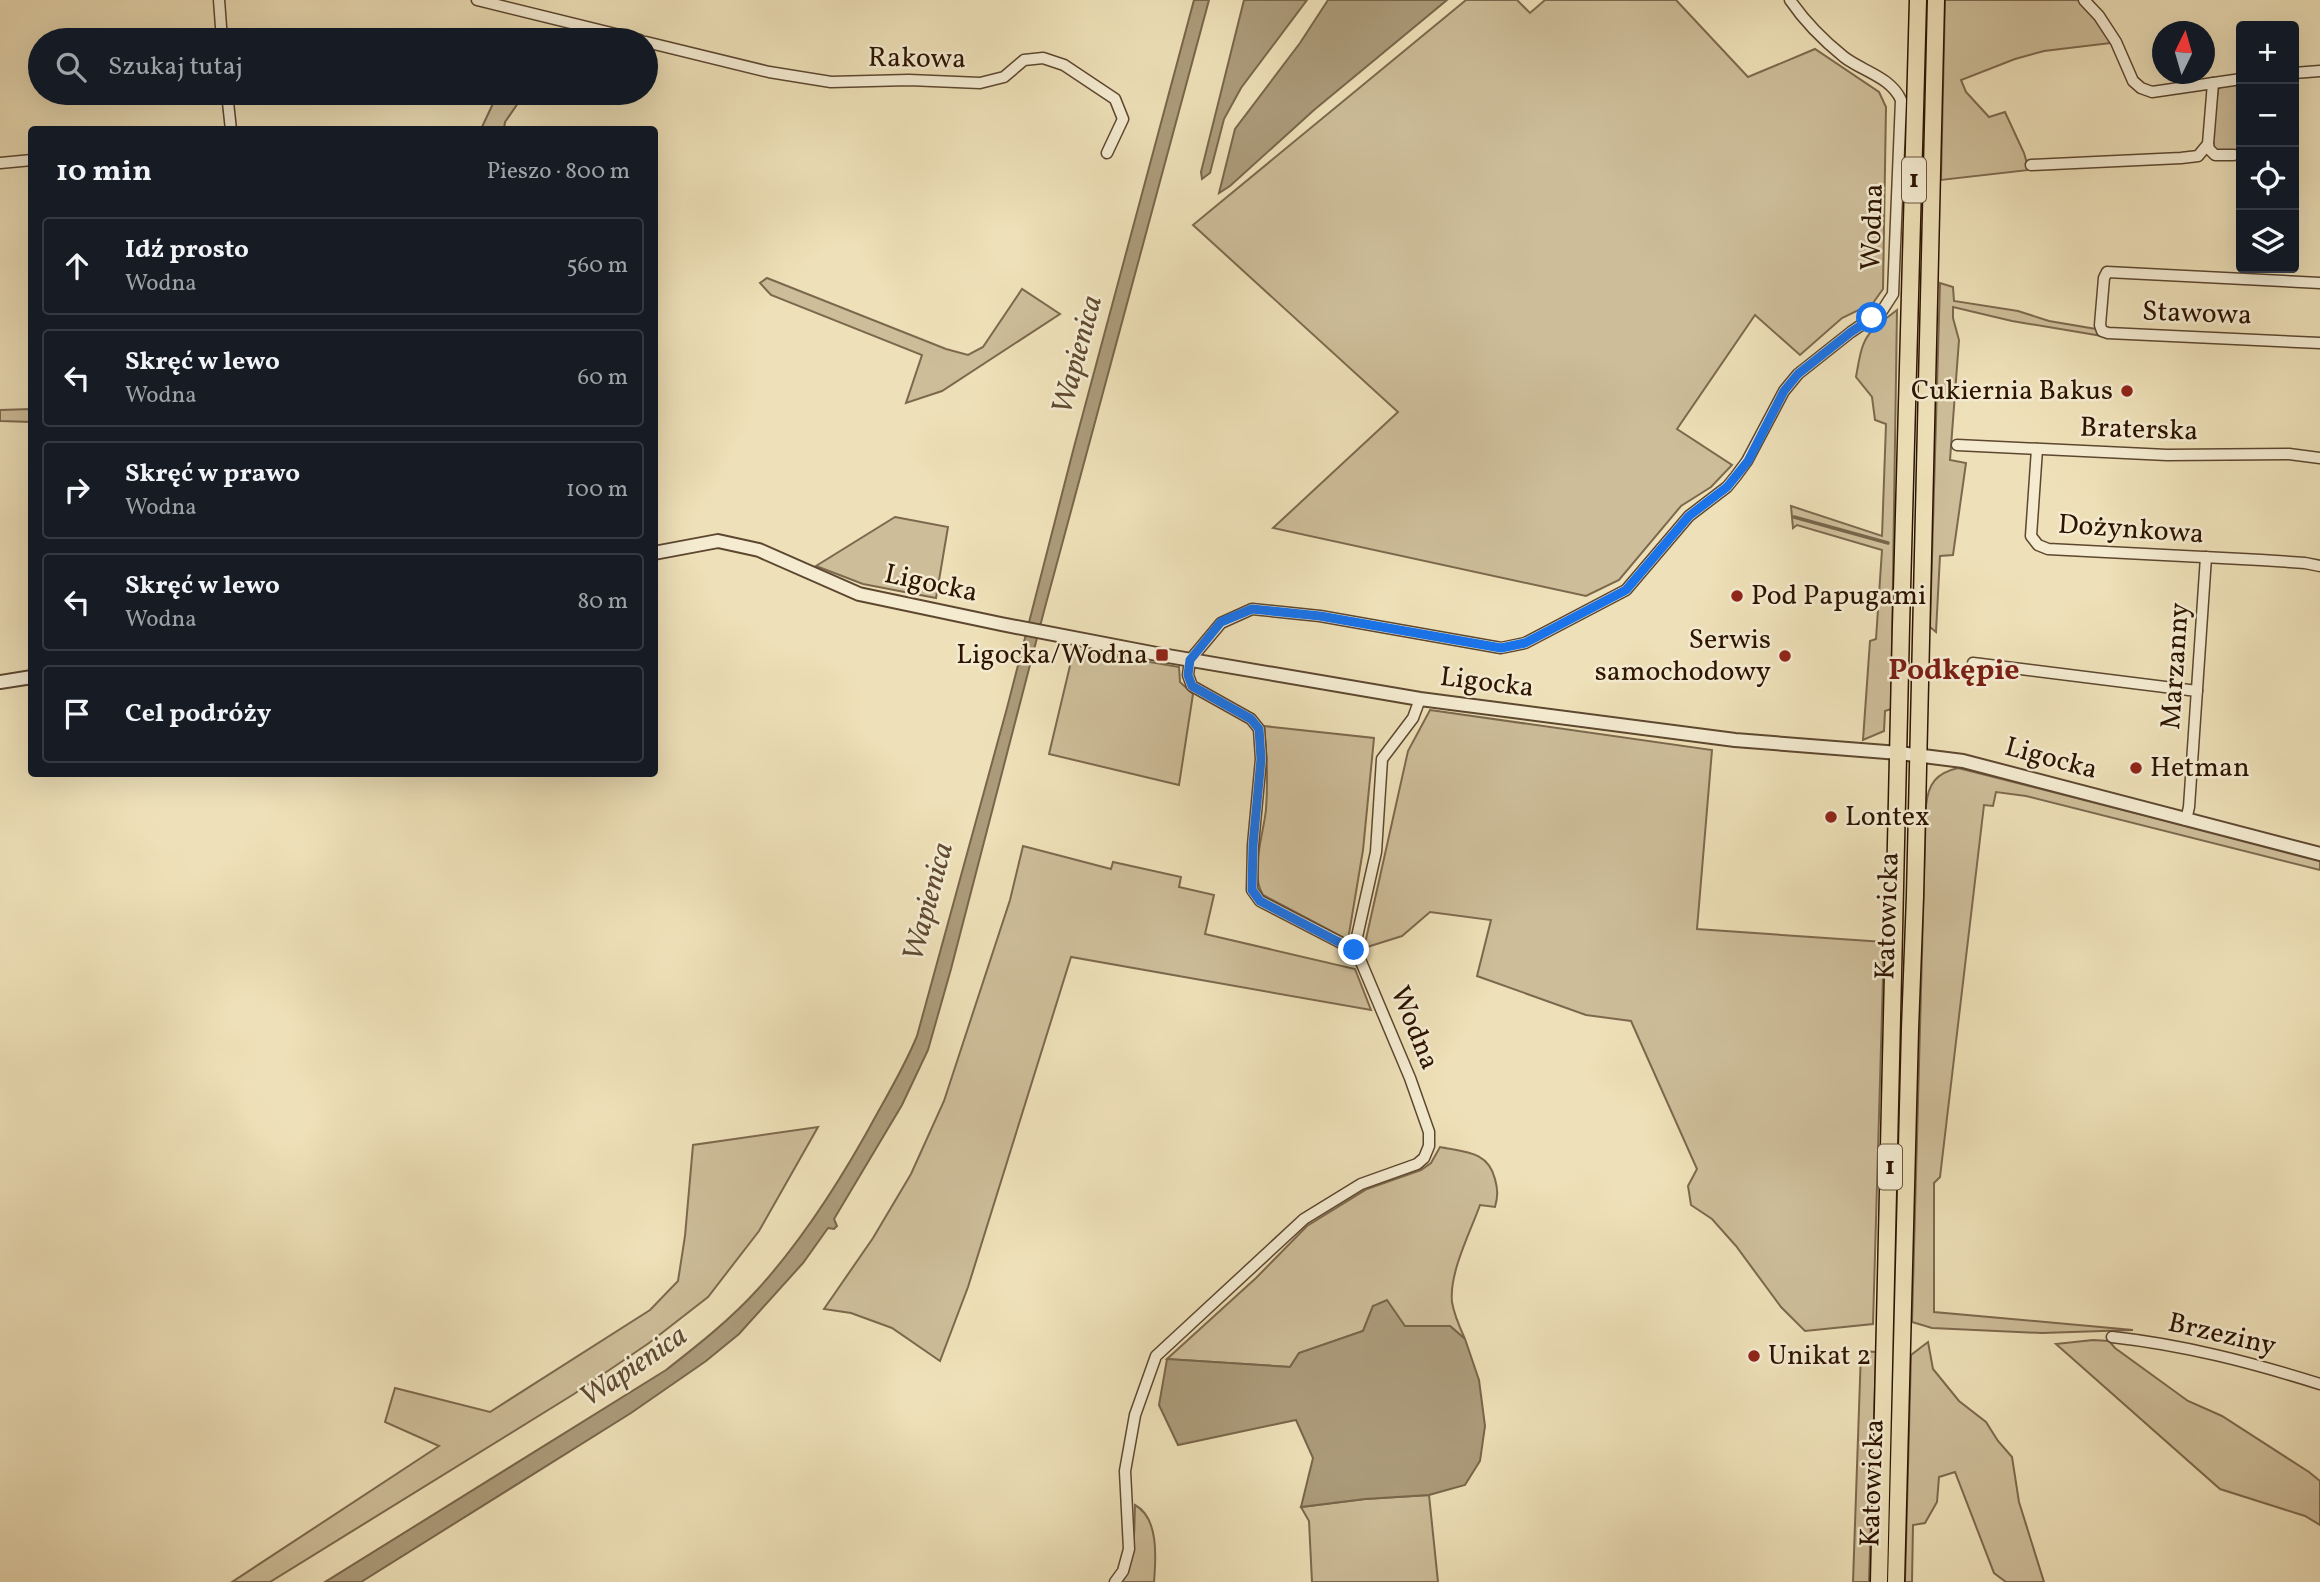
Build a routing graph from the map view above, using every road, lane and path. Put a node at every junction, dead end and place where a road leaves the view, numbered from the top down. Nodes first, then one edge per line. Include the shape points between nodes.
1 (219, 0) edge
2 (477, 0) edge
3 (1790, 0) edge
4 (1918, 0) edge
5 (1936, 0) edge
6 (2084, 0) edge
7 (221, 28) edge
8 (591, 28) edge
9 (658, 45) edge
10 (2320, 71) edge
11 (2299, 73) edge
12 (2236, 80) edge
13 (2215, 83) edge
14 (2206, 84) edge
15 (2213, 84) edge
16 (228, 105) edge
17 (231, 126) edge
18 (2207, 144) junction
19 (1107, 153) dead end
20 (2215, 155) junction
21 (2234, 155) dead end
22 (2198, 156) junction
23 (28, 160) edge
24 (0, 163) edge
25 (2031, 165) dead end
26 (2320, 284) edge
27 (2320, 343) edge
28 (1957, 445) dead end
29 (2037, 449) junction
30 (2320, 458) edge
31 (658, 552) edge
32 (2206, 557) junction
33 (2320, 566) edge
34 (1190, 660) junction
35 (1973, 663) dead end
36 (28, 678) edge
37 (0, 682) edge
38 (2197, 691) junction
39 (1420, 699) junction
40 (1899, 753) junction
41 (1917, 755) junction
42 (2186, 820) junction
43 (2320, 854) edge
44 (1354, 950) junction
45 (2112, 1337) dead end
46 (2320, 1384) edge
47 (1115, 1582) edge
48 (1879, 1582) edge
49 (1896, 1582) edge

1 - 7 street
2 - 8 street
3 - 34 street, Wodna via 1811,29 1847,59 1889,83 1901,100 1893,294 1882,311 1798,374 1784,391 1748,461 1727,487 1689,516 1626,590 1525,643 1501,648 1320,616 1252,609 1221,622
4 - 40 main road, Katowicka / 1
5 - 41 main road, Katowicka / 1
6 - 14 street via 2116,42 2141,88 2152,92
9 - 19 street, Rakowa via 831,82 980,83 1004,77 1024,60 1043,58 1064,65 1115,99 1123,119
10 - 11 street
12 - 13 street
15 - 18 street
16 - 17 street
18 - 20 street
18 - 22 street
20 - 21 street
20 - 22 street
22 - 25 street
23 - 24 street
26 - 27 street, Stawowa via 2107,272 2100,325 2108,333
28 - 29 street, Braterska
29 - 30 street, Braterska
29 - 32 street, Dożynkowa via 2030,529 2038,545
31 - 34 street, Ligocka via 718,541 759,550 859,594
32 - 33 street, Dożynkowa
32 - 38 street, Marzanny
34 - 39 street, Ligocka
34 - 44 street via 1192,686 1251,719 1259,729 1252,890 1260,901
35 - 38 street
36 - 37 street
38 - 42 street, Marzanny
39 - 40 street, Ligocka via 1735,740
39 - 44 street via 1413,718 1382,759 1376,852
40 - 41 street, Ligocka
40 - 48 main road, Katowicka / 1
41 - 42 street, Ligocka via 1978,764
41 - 49 main road, Katowicka / 1
42 - 43 street, Ligocka
44 - 47 street, Wodna via 1429,1132 1426,1153 1417,1164 1361,1184 1304,1219 1156,1356 1135,1415 1125,1471 1129,1549
45 - 46 street, Brzeziny via 2207,1352

